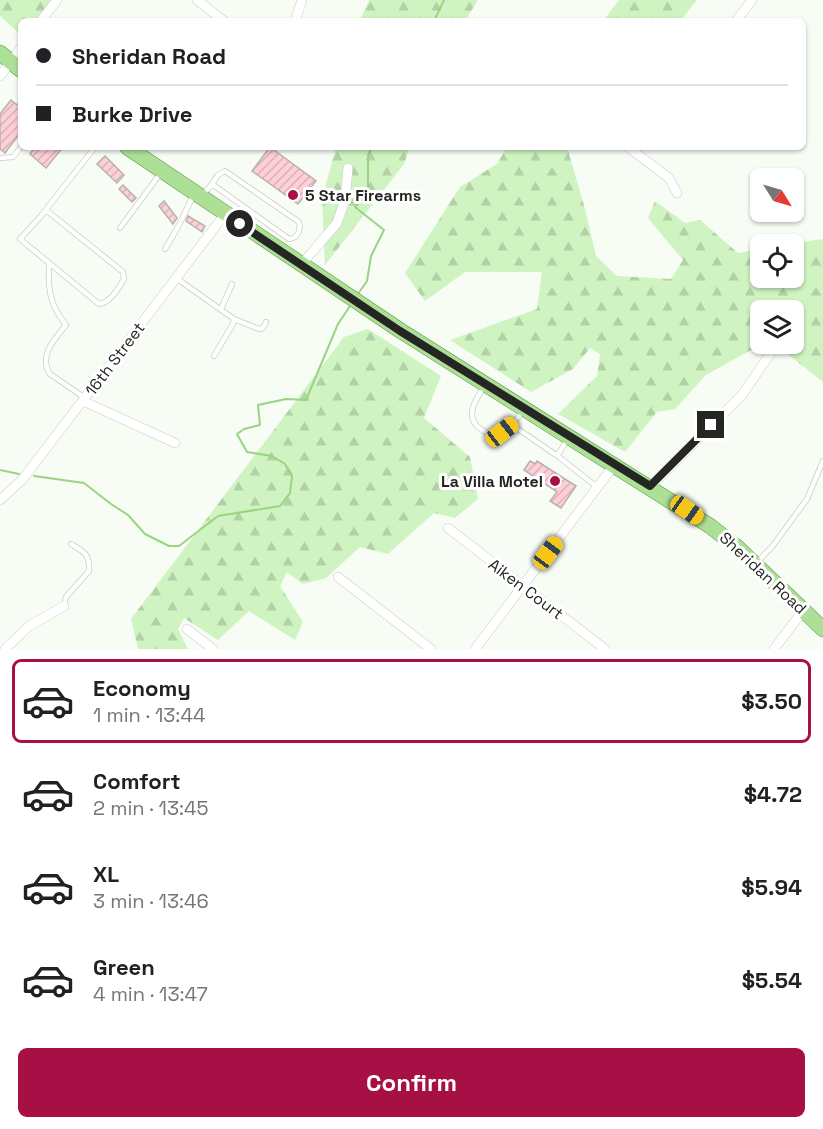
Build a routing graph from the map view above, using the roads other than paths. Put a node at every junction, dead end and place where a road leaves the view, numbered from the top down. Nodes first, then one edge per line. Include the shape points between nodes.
1 (57, 0) edge
2 (197, 0) edge
3 (302, 0) edge
4 (752, 0) edge
5 (44, 18) edge
6 (220, 18) edge
7 (296, 18) edge
8 (738, 18) edge
9 (10, 61) edge
10 (0, 75) edge
11 (19, 150) edge
12 (94, 150) edge
13 (131, 150) edge
14 (635, 150) edge
15 (0, 158) edge
16 (348, 168) dead end
17 (162, 172) junction
18 (212, 184) junction
19 (677, 194) dead end
20 (198, 196) junction
21 (46, 210) junction
22 (225, 214) junction
23 (120, 228) dead end
24 (165, 249) dead end
25 (49, 264) junction
26 (301, 265) junction
27 (176, 278) junction
28 (232, 284) dead end
29 (221, 309) junction
30 (234, 319) junction
31 (266, 322) dead end
32 (770, 354) dead end
33 (214, 357) dead end
34 (485, 384) junction
35 (84, 400) junction
36 (525, 408) junction
37 (512, 425) junction
38 (569, 435) junction
39 (175, 443) dead end
40 (557, 456) junction
41 (823, 461) edge
42 (615, 464) junction
43 (650, 486) junction
44 (597, 487) junction
45 (0, 500) edge
46 (448, 528) dead end
47 (71, 544) dead end
48 (756, 564) junction
49 (338, 577) dead end
50 (523, 586) junction
51 (64, 606) joint
52 (803, 611) junction
53 (187, 629) dead end
54 (823, 629) edge
55 (5, 649) edge
56 (213, 649) edge
57 (431, 649) edge
58 (475, 649) edge
59 (605, 649) edge
60 (774, 649) edge

1 - 5 street
2 - 6 street
3 - 7 street
4 - 8 street
9 - 10 street
11 - 15 lane via 13,157
12 - 21 lane
13 - 17 main road, Sheridan Road
14 - 19 street via 669,178
16 - 26 street via 345,200 337,223
17 - 20 main road, Sheridan Road
17 - 23 lane
18 - 18 lane via 225,171 298,222 298,234 289,239
18 - 20 lane
20 - 22 main road, Sheridan Road
20 - 24 lane
21 - 25 lane via 20,239
21 - 25 lane via 123,272 124,279 105,303 99,304
22 - 26 main road, Sheridan Road
22 - 27 street, 16th Street
25 - 35 lane via 49,293 66,325 48,350 46,368
26 - 34 main road, Sheridan Road
27 - 29 lane
27 - 35 street, 16th Street
28 - 29 lane
29 - 30 lane
30 - 31 lane via 259,329
30 - 33 lane
32 - 43 street via 742,395
34 - 36 main road, Sheridan Road
34 - 37 lane via 472,410 476,424 496,435
35 - 39 street
35 - 45 street, 16th Street via 22,480
36 - 37 lane
36 - 38 main road, Sheridan Road
37 - 40 lane
38 - 40 lane
38 - 42 main road, Sheridan Road
40 - 44 lane
41 - 48 lane via 807,499
42 - 43 main road, Sheridan Road
42 - 44 street
43 - 48 main road, Sheridan Road via 710,526
44 - 50 street
46 - 50 street, Aiken Court
47 - 51 lane via 84,551 90,571 66,597
48 - 52 main road, Sheridan Road
49 - 57 street
50 - 58 street
50 - 59 street, Aiken Court
51 - 55 street via 29,626
52 - 54 main road, Sheridan Road
52 - 60 street
53 - 56 street

